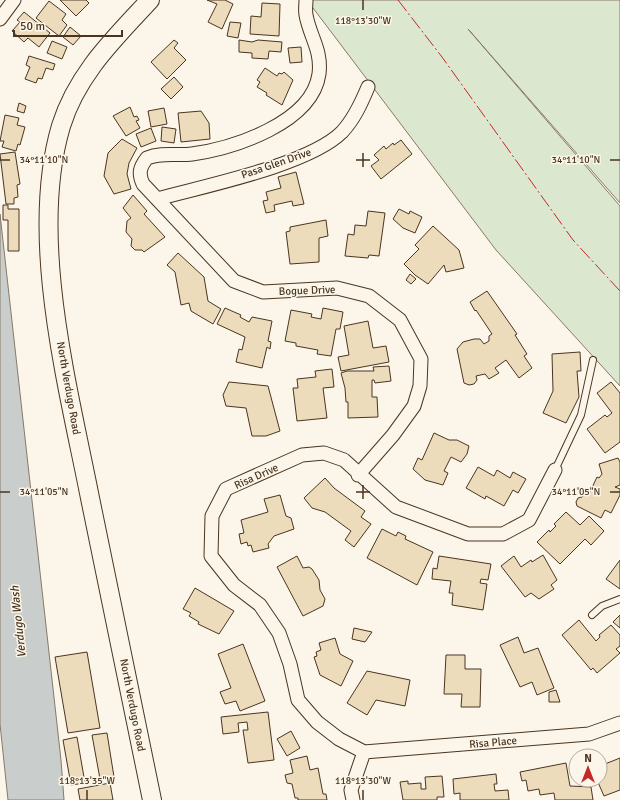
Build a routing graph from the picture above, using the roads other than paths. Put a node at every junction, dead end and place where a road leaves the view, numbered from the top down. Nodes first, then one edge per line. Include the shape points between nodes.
1 (14, 0) edge
2 (150, 0) edge
3 (306, 0) edge
4 (0, 18) edge
5 (368, 87) dead end
6 (157, 199) junction
7 (593, 360) dead end
8 (555, 470) joint
9 (358, 475) junction
10 (620, 598) edge
11 (592, 615) dead end
12 (620, 723) edge
13 (364, 752) junction
14 (152, 800) edge
15 (353, 800) edge

1 - 4 street
2 - 14 main road, North Verdugo Road via 100,53 76,89 62,125 53,163 49,235 51,274 69,392
3 - 6 street, Bogue Drive via 306,15 320,54 319,75 311,95 299,110 273,128 245,142 192,154 167,154 147,158 139,176 142,184
5 - 6 street, Pasa Glen Drive via 353,118 331,141 298,157 266,168
6 - 9 street, Bogue Drive via 234,281 263,292 337,288 369,296 400,320 421,359 420,386 414,406
7 - 8 lane via 581,416
8 - 9 street, Risa Drive via 529,520 503,534 468,534 396,508
9 - 13 street, Risa Drive via 344,460 324,453 302,455 226,489 212,516 211,556 234,585 260,604 279,633 290,664 298,700 317,722 339,739
10 - 11 lane via 602,606
12 - 13 street, Risa Place via 589,734
13 - 15 street via 351,790

